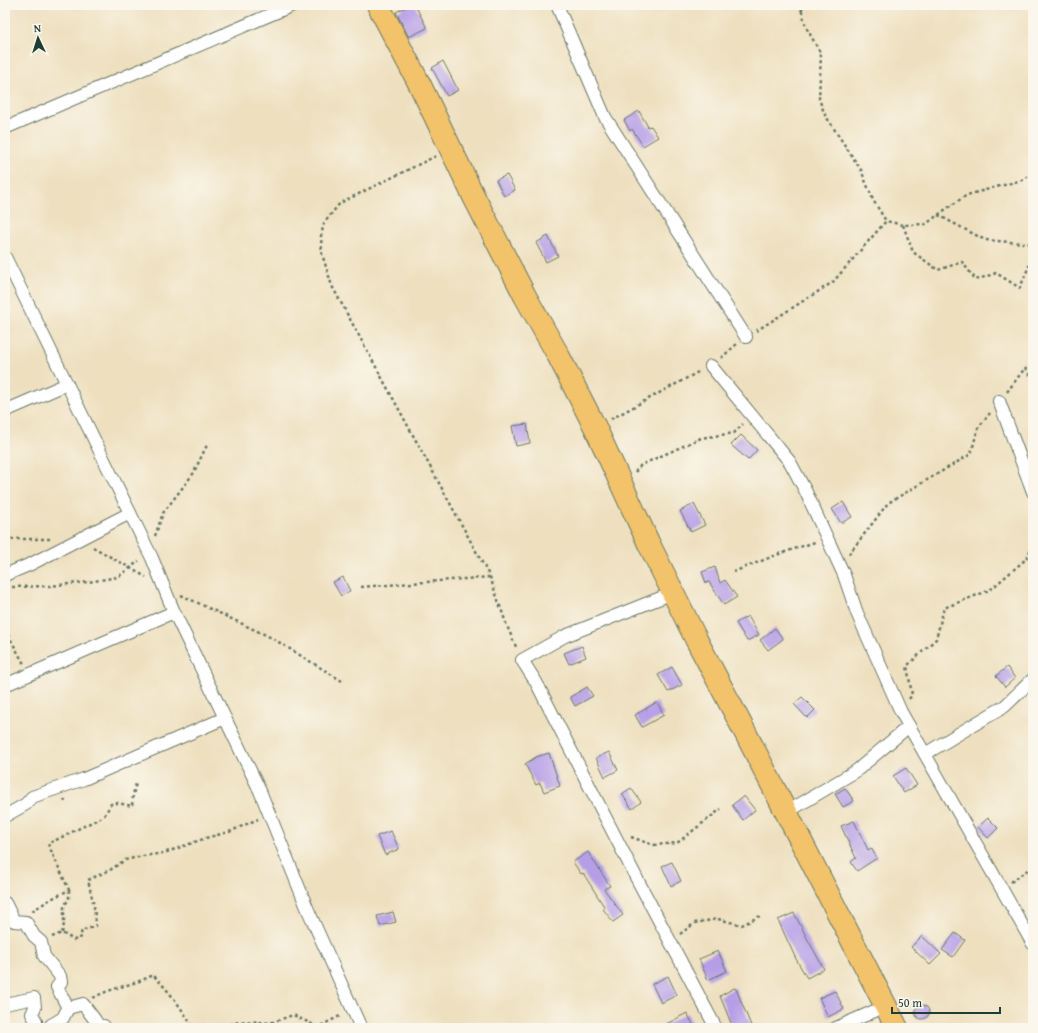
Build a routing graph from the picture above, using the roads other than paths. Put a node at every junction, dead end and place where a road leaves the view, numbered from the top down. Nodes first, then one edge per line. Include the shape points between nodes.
1 (293, 5) edge
2 (378, 5) edge
3 (556, 5) edge
4 (5, 128) edge
5 (7, 265) edge
6 (746, 337) road end
7 (711, 366) road end
8 (68, 384) junction
9 (999, 401) road end
10 (5, 411) edge
11 (1033, 492) edge
12 (130, 513) junction
13 (5, 576) edge
14 (673, 593) junction
15 (174, 612) junction
16 (1033, 679) edge
17 (5, 685) edge
18 (225, 718) junction
19 (909, 726) junction
20 (925, 754) junction
21 (787, 812) junction
22 (5, 816) edge
23 (5, 903) edge
24 (1033, 944) edge
25 (5, 1004) edge
26 (886, 1006) junction
27 (68, 1008) junction
28 (35, 1028) edge
29 (50, 1028) edge
30 (104, 1028) edge
31 (361, 1028) edge
32 (716, 1028) edge
33 (836, 1028) edge
34 (898, 1028) edge

1 - 4 street
2 - 14 highway via 524,296 557,353 595,428
3 - 6 street via 605,118
5 - 8 street
7 - 19 street via 790,462 840,566 857,613
8 - 10 street
8 - 12 street
9 - 11 street
12 - 13 street
12 - 15 street
14 - 21 highway
14 - 32 street via 565,636 522,660 536,682
15 - 17 street
15 - 18 street
16 - 20 street via 1005,706
18 - 22 street via 84,779 32,797 26,804
18 - 31 street via 260,791 308,910
19 - 20 street
19 - 21 street via 856,771
20 - 24 street
21 - 26 highway
23 - 27 street via 14,921 26,922 41,942 44,956 60,976 61,982 57,987
25 - 28 street via 34,998 35,1007 32,1014 36,1021
26 - 33 street
26 - 34 highway
27 - 29 street via 63,1018
27 - 30 street via 83,1004 99,1027

